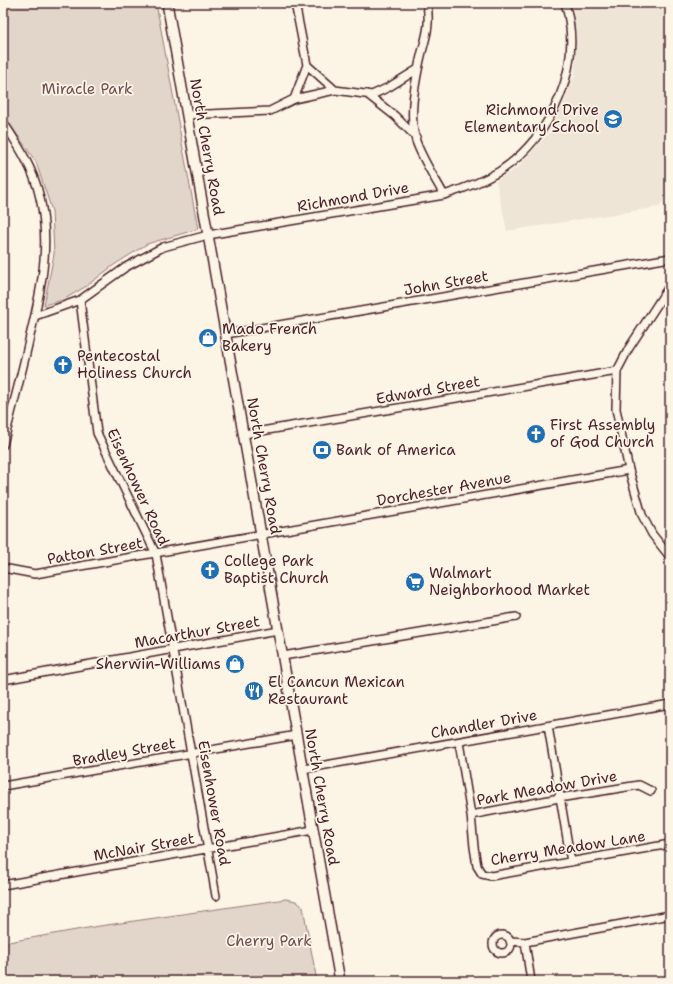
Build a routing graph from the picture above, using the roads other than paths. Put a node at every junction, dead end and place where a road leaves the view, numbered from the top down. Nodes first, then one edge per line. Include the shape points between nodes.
1 (167, 3) edge
2 (295, 3) edge
3 (427, 3) edge
4 (565, 3) edge
5 (307, 65) junction
6 (418, 69) junction
7 (335, 90) junction
8 (367, 94) junction
9 (294, 99) junction
10 (187, 115) junction
11 (3, 122) edge
12 (416, 137) junction
13 (444, 195) junction
14 (208, 235) junction
15 (670, 258) edge
16 (670, 285) edge
17 (80, 300) junction
18 (35, 316) junction
19 (226, 334) junction
20 (617, 371) junction
21 (244, 434) junction
22 (3, 445) edge
23 (629, 470) junction
24 (262, 535) junction
25 (156, 554) junction
26 (670, 557) edge
27 (3, 568) edge
28 (516, 617) dead end
29 (278, 630) junction
30 (173, 650) junction
31 (283, 656) junction
32 (3, 680) edge
33 (670, 704) edge
34 (548, 726) junction
35 (296, 735) junction
36 (459, 742) junction
37 (192, 753) junction
38 (303, 768) junction
39 (3, 786) edge
40 (651, 791) dead end
41 (559, 798) junction
42 (471, 815) junction
43 (313, 830) junction
44 (670, 844) edge
45 (208, 849) junction
46 (570, 862) junction
47 (3, 885) edge
48 (216, 896) dead end
49 (670, 915) edge
50 (510, 941) dead end
51 (524, 942) junction
52 (340, 981) edge
53 (531, 981) edge

1 - 10 main road, North Cherry Road
2 - 5 street
3 - 6 street via 430,20
4 - 13 street, Richmond Drive via 572,35 568,73 553,111 543,128 530,144 499,171 469,187
5 - 7 street
5 - 9 street
6 - 8 street via 389,87 372,95
6 - 12 street via 412,119
7 - 8 street
7 - 9 street
8 - 12 street
9 - 10 street via 270,111
10 - 14 main road, North Cherry Road
11 - 18 street via 34,176 44,220 44,265
12 - 13 street
13 - 14 street, Richmond Drive
14 - 17 street, Richmond Drive via 163,247 126,267
14 - 19 main road, North Cherry Road
15 - 19 street, John Street
16 - 20 street
17 - 18 street, Richmond Drive
17 - 25 street, Eisenhower Road via 98,433
18 - 22 street
19 - 21 main road, North Cherry Road
20 - 21 street, Edward Street
20 - 23 street via 616,409
21 - 24 main road, North Cherry Road
23 - 24 street, Dorchester Avenue
23 - 26 street via 642,515 652,534
24 - 25 street, Patton Street
24 - 29 main road, North Cherry Road
25 - 27 street, Patton Street via 35,574
25 - 30 street, Eisenhower Road
28 - 31 street
29 - 30 street, Macarthur Street
29 - 31 main road, North Cherry Road
30 - 32 street, Macarthur Street
30 - 37 street, Eisenhower Road
31 - 35 main road, North Cherry Road
33 - 34 street, Chandler Drive
34 - 36 street, Chandler Drive
34 - 41 street
35 - 37 street, Bradley Street
35 - 38 main road, North Cherry Road
36 - 38 street, Chandler Drive
36 - 42 street, Park Meadow Drive
37 - 39 street, Bradley Street
37 - 45 street, Eisenhower Road
38 - 43 main road, North Cherry Road
40 - 41 street, Park Meadow Drive via 639,785
41 - 42 street, Park Meadow Drive
41 - 46 street
42 - 46 street, Cherry Meadow Lane via 477,866 482,874 491,876
43 - 45 street, McNair Street
43 - 52 main road, North Cherry Road
44 - 46 street, Cherry Meadow Lane
45 - 47 street, McNair Street
45 - 48 street, Eisenhower Road
49 - 51 street
50 - 51 street
51 - 53 street

